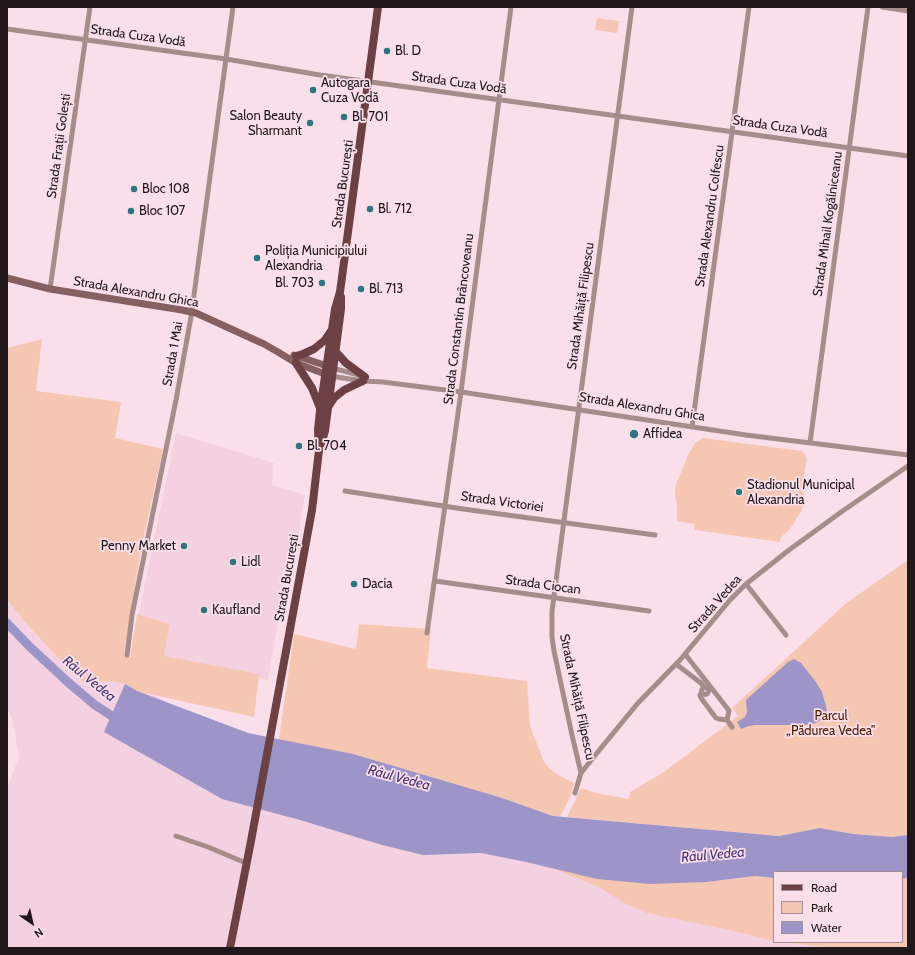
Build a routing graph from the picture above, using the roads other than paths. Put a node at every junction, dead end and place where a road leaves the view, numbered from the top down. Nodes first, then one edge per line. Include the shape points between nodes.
1 (90, 7) edge
2 (233, 7) edge
3 (378, 7) edge
4 (511, 7) edge
5 (632, 7) edge
6 (749, 7) edge
7 (868, 7) edge
8 (882, 7) edge
9 (908, 11) edge
10 (7, 28) edge
11 (86, 39) junction
12 (226, 59) junction
13 (369, 81) junction
14 (499, 99) junction
15 (617, 116) junction
16 (732, 132) junction
17 (849, 148) junction
18 (908, 156) edge
19 (7, 278) edge
20 (50, 289) junction
21 (340, 292) junction
22 (192, 312) junction
23 (332, 328) junction
24 (335, 351) junction
25 (296, 360) junction
26 (329, 371) junction
27 (364, 379) junction
28 (461, 392) junction
29 (324, 408) junction
30 (578, 409) junction
31 (692, 427) junction
32 (810, 443) junction
33 (906, 455) edge
34 (907, 467) edge
35 (345, 491) dead end
36 (446, 506) junction
37 (564, 522) junction
38 (655, 535) dead end
39 (435, 581) junction
40 (746, 584) junction
41 (553, 598) junction
42 (649, 611) dead end
43 (428, 634) dead end
44 (786, 635) dead end
45 (685, 654) junction
46 (127, 655) dead end
47 (676, 664) junction
48 (706, 688) junction
49 (727, 720) junction
50 (732, 727) dead end
51 (581, 773) junction
52 (575, 793) dead end
53 (176, 836) dead end
54 (246, 863) junction
55 (230, 948) edge

1 - 11 street, Strada Frații Golești
2 - 12 street, Strada 1 Mai
3 - 13 main road, Strada București
4 - 14 street, Strada Constantin Brâncoveanu
5 - 15 street, Strada Mihăiță Filipescu
6 - 16 street, Strada Alexandru Colfescu
7 - 17 street, Strada Mihail Kogălniceanu
8 - 9 street
10 - 11 street, Strada Cuza Vodă
11 - 12 street, Strada Cuza Vodă
11 - 20 street, Strada Frații Golești
12 - 13 street, Strada Cuza Vodă via 310,74
12 - 22 street, Strada 1 Mai
13 - 14 street, Strada Cuza Vodă
13 - 21 main road, Strada București
14 - 15 street, Strada Cuza Vodă
14 - 28 street, Strada Constantin Brâncoveanu
15 - 16 street, Strada Cuza Vodă
15 - 30 street, Strada Mihăiță Filipescu
16 - 17 street, Strada Cuza Vodă
16 - 31 street, Strada Alexandru Colfescu
17 - 18 street, Strada Cuza Vodă
17 - 32 street, Strada Mihail Kogălniceanu
19 - 20 street, Strada Alexandru Ghica
20 - 22 street, Strada Alexandru Ghica
21 - 23 main road, Strada București
21 - 24 main road, Strada București via 341,309
22 - 25 street, Strada Alexandru Ghica
22 - 46 street, Strada 1 Mai via 132,615
23 - 25 main road via 325,340
23 - 26 main road, Strada București
24 - 26 main road, Strada București
24 - 27 main road
25 - 26 street, Strada Alexandru Ghica
25 - 29 main road via 318,403
26 - 27 street, Strada Alexandru Ghica
26 - 27 street, Strada Alexandru Ghica
26 - 29 main road, Strada București
27 - 28 street, Strada Alexandru Ghica
27 - 29 main road via 344,390
28 - 30 street, Strada Alexandru Ghica
28 - 36 street, Strada Constantin Brâncoveanu
29 - 54 main road, Strada București via 325,431 319,450 312,510
30 - 31 street, Strada Alexandru Ghica
30 - 37 street, Strada Mihăiță Filipescu
31 - 32 street, Strada Alexandru Ghica
32 - 33 street, Strada Alexandru Ghica
33 - 34 street
34 - 40 street, Strada Vedea via 799,542
35 - 36 street, Strada Victoriei
36 - 37 street, Strada Victoriei
36 - 39 street, Strada Constantin Brâncoveanu
37 - 38 street, Strada Victoriei
37 - 41 street, Strada Mihăiță Filipescu
39 - 41 street, Strada Ciocan
39 - 43 street, Strada Constantin Brâncoveanu
40 - 44 street
40 - 45 street, Strada Vedea
41 - 42 street, Strada Ciocan
41 - 51 street, Strada Mihăiță Filipescu via 551,622 554,651
45 - 47 street, Strada Vedea
45 - 48 street
47 - 48 street
47 - 51 street, Strada Vedea via 630,712
48 - 49 street via 729,711
48 - 49 street via 700,695 701,698 716,718
49 - 50 street
51 - 52 street, Strada Vedea
53 - 54 street
54 - 55 main road, Strada București

